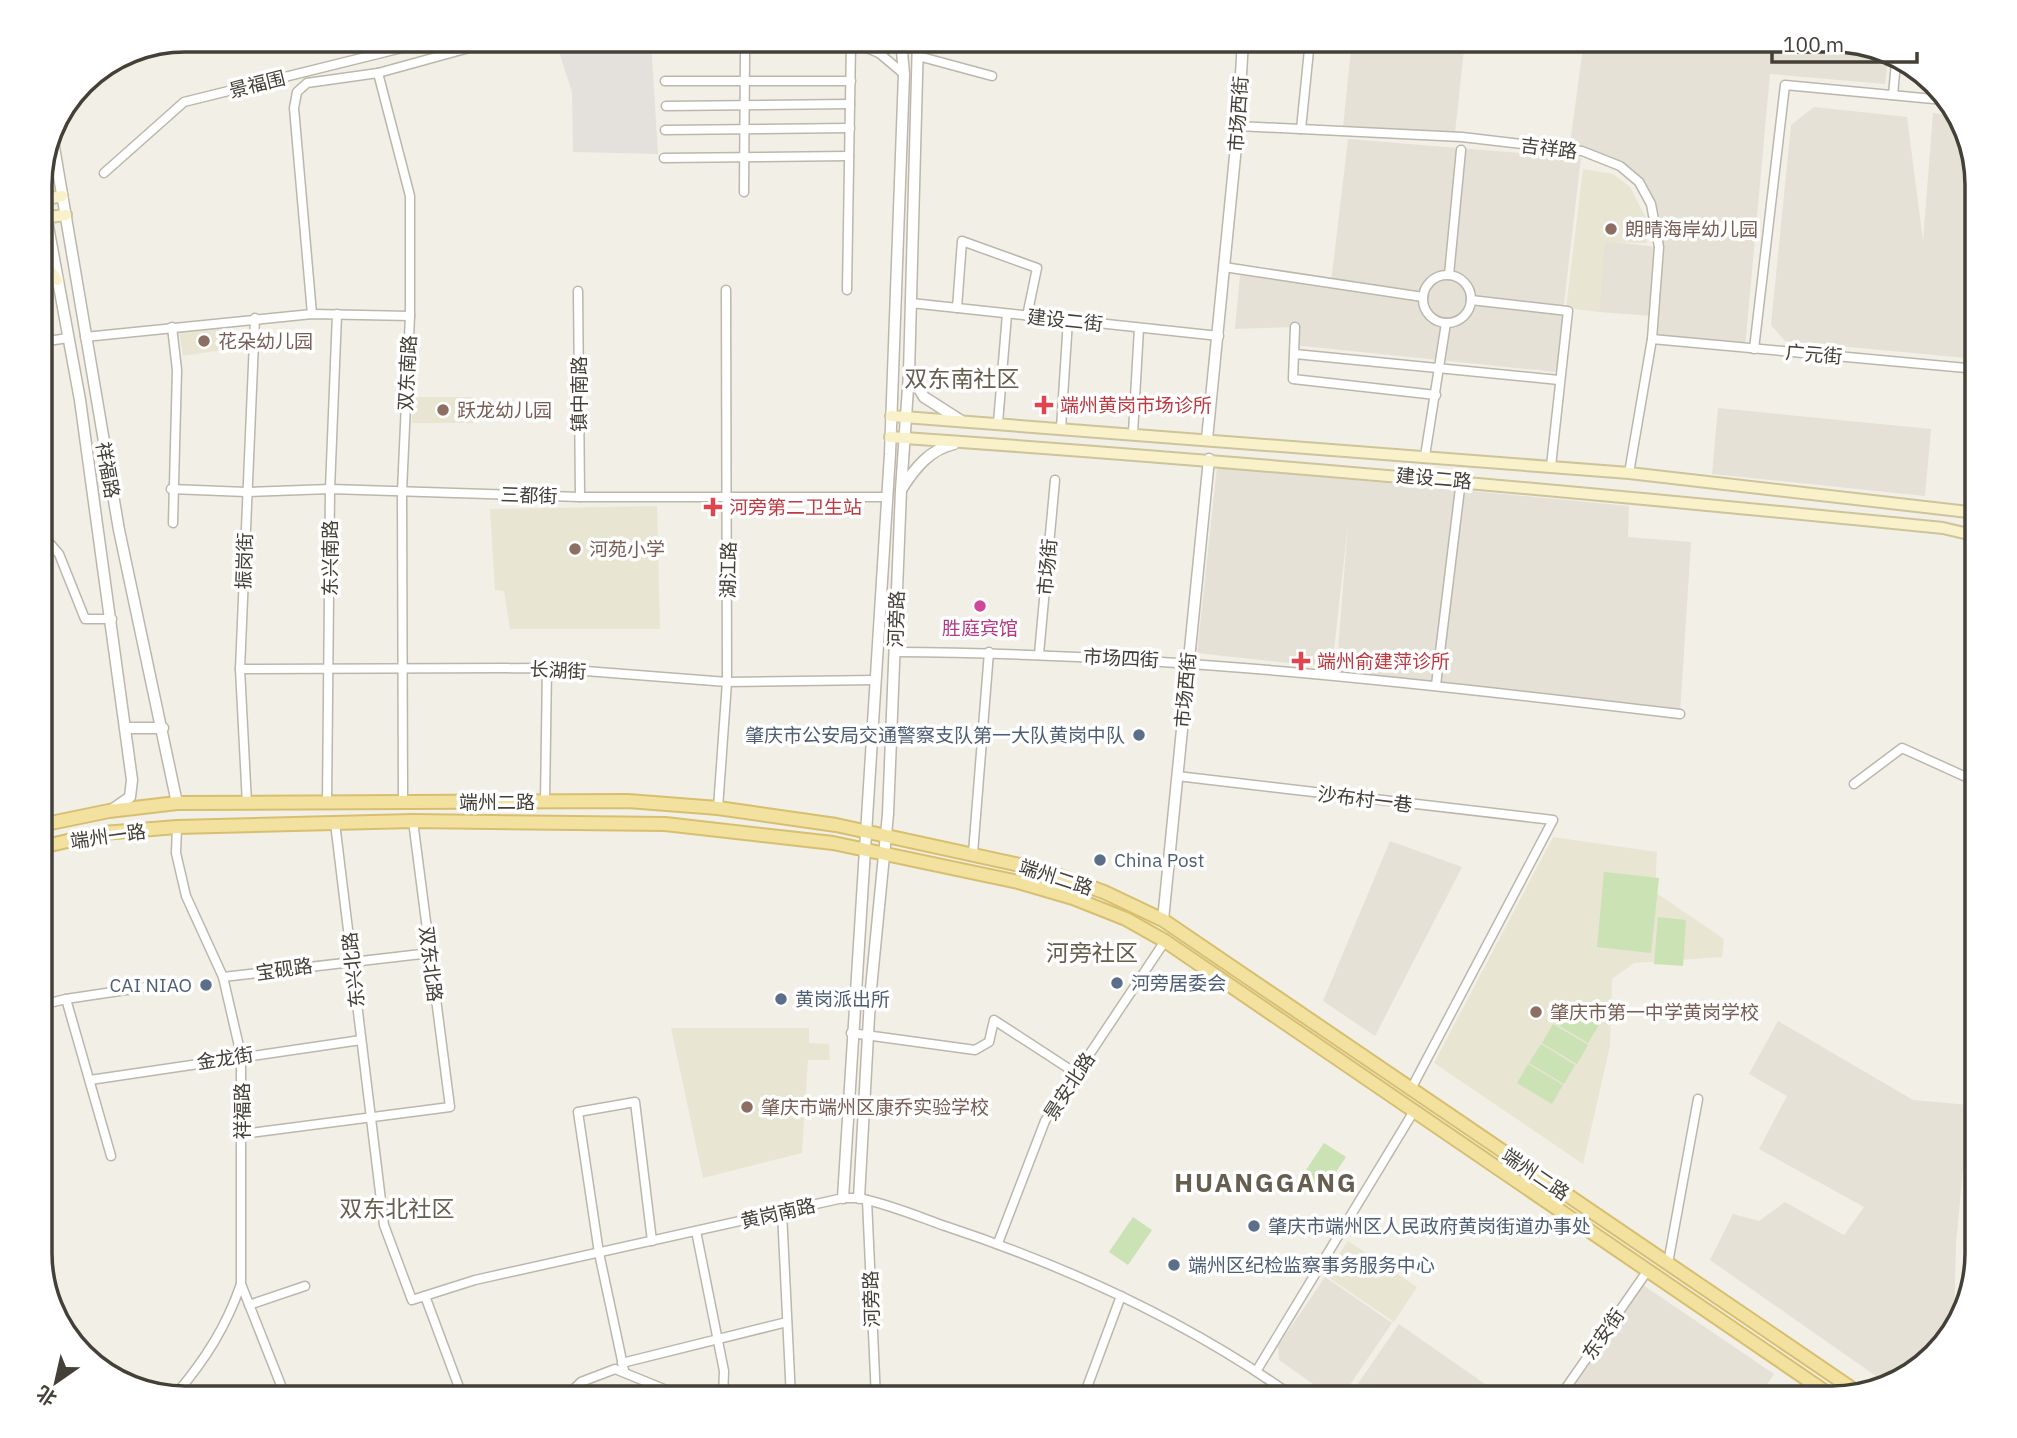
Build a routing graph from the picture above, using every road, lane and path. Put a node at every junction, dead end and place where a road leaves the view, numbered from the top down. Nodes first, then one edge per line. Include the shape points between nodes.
1 (1242, 52) edge
2 (1309, 52) edge
3 (382, 53) edge
4 (451, 53) edge
5 (849, 53) edge
6 (879, 53) edge
7 (902, 53) edge
8 (918, 53) edge
9 (745, 54) dead end
10 (918, 56) junction
11 (1895, 69) edge
12 (378, 73) junction
13 (904, 74) junction
14 (992, 76) dead end
15 (665, 81) dead end
16 (745, 81) junction
17 (850, 81) junction
18 (1893, 95) junction
19 (1931, 99) edge
20 (850, 104) junction
21 (744, 105) junction
22 (666, 106) dead end
23 (1238, 126) junction
24 (850, 128) junction
25 (744, 129) junction
26 (1301, 129) junction
27 (665, 130) dead end
28 (1461, 150) dead end
29 (849, 156) junction
30 (744, 157) junction
31 (664, 158) dead end
32 (55, 164) edge
33 (104, 173) dead end
34 (744, 192) dead end
35 (53, 196) edge
36 (62, 196) junction
37 (66, 215) junction
38 (53, 217) edge
39 (53, 262) edge
40 (1224, 267) junction
41 (53, 274) edge
42 (1449, 275) junction
43 (57, 280) junction
44 (76, 281) junction
45 (726, 290) dead end
46 (848, 290) dead end
47 (578, 291) dead end
48 (1423, 297) junction
49 (1471, 300) junction
50 (911, 303) junction
51 (957, 308) junction
52 (312, 313) junction
53 (337, 314) junction
54 (1007, 314) junction
55 (410, 316) junction
56 (1027, 316) junction
57 (255, 318) junction
58 (1068, 320) junction
59 (1446, 323) junction
60 (172, 327) junction
61 (1295, 327) dead end
62 (1139, 328) junction
63 (1219, 336) junction
64 (85, 337) junction
65 (68, 338) junction
66 (1652, 339) junction
67 (53, 340) edge
68 (1754, 349) junction
69 (1295, 354) junction
70 (1441, 368) junction
71 (1965, 368) edge
72 (909, 373) junction
73 (1559, 380) junction
74 (1436, 395) junction
75 (891, 416) junction
76 (906, 417) junction
77 (960, 420) junction
78 (998, 423) junction
79 (1016, 424) junction
80 (1061, 428) junction
81 (1133, 433) junction
82 (890, 436) junction
83 (905, 438) junction
84 (1207, 439) junction
85 (963, 442) junction
86 (1015, 443) junction
87 (1425, 456) junction
88 (1209, 459) junction
89 (1551, 466) junction
90 (1629, 473) junction
91 (1055, 480) dead end
92 (1461, 480) junction
93 (171, 489) junction
94 (330, 489) junction
95 (901, 490) junction
96 (402, 491) junction
97 (246, 492) junction
98 (580, 497) junction
99 (729, 497) junction
100 (887, 497) junction
101 (1948, 510) junction
102 (1965, 512) edge
103 (173, 523) dead end
104 (1943, 528) junction
105 (1965, 533) edge
106 (53, 547) edge
107 (112, 619) junction
108 (894, 652) junction
109 (989, 652) junction
110 (1039, 654) junction
111 (1187, 661) junction
112 (330, 667) junction
113 (547, 668) junction
114 (240, 669) junction
115 (402, 669) junction
116 (876, 680) junction
117 (727, 682) junction
118 (1436, 685) junction
119 (1680, 714) dead end
120 (163, 728) junction
121 (126, 729) junction
122 (1177, 776) junction
123 (1965, 777) edge
124 (1854, 784) dead end
125 (545, 802) junction
126 (177, 803) junction
127 (327, 803) junction
128 (403, 803) junction
129 (247, 804) junction
130 (718, 808) junction
131 (109, 811) junction
132 (413, 821) junction
133 (53, 823) edge
134 (335, 823) junction
135 (835, 825) junction
136 (177, 827) junction
137 (867, 832) junction
138 (886, 836) junction
139 (833, 843) junction
140 (53, 844) edge
141 (942, 847) junction
142 (866, 850) junction
143 (973, 853) junction
144 (886, 854) junction
145 (938, 866) junction
146 (1163, 920) junction
147 (1165, 942) junction
148 (430, 953) junction
149 (353, 959) junction
150 (223, 977) junction
151 (173, 983) dead end
152 (65, 999) junction
153 (53, 1002) edge
154 (851, 1034) junction
155 (868, 1036) junction
156 (361, 1040) junction
157 (242, 1055) junction
158 (1077, 1074) junction
159 (90, 1080) junction
160 (1411, 1089) junction
161 (1698, 1098) dead end
162 (1414, 1111) junction
163 (371, 1117) junction
164 (242, 1134) junction
165 (111, 1156) dead end
166 (843, 1198) junction
167 (863, 1199) junction
168 (782, 1212) junction
169 (695, 1231) junction
170 (652, 1241) junction
171 (998, 1243) junction
172 (599, 1253) junction
173 (1668, 1263) junction
174 (1648, 1270) junction
175 (241, 1284) junction
176 (305, 1286) dead end
177 (425, 1296) junction
178 (1121, 1296) junction
179 (249, 1305) junction
180 (787, 1322) junction
181 (718, 1338) junction
182 (1796, 1350) junction
183 (1787, 1365) junction
184 (623, 1367) junction
185 (1257, 1370) junction
186 (1846, 1384) edge
187 (183, 1386) edge
188 (281, 1386) edge
189 (459, 1386) edge
190 (577, 1386) edge
191 (662, 1386) edge
192 (723, 1386) edge
193 (790, 1386) edge
194 (874, 1386) edge
195 (1087, 1386) edge
196 (1279, 1386) edge
197 (1567, 1386) edge
198 (1817, 1386) edge

1 - 23 street, 市场西街
2 - 26 street
3 - 33 street, 景福围 via 184,102
4 - 12 street
5 - 17 street
6 - 13 street
7 - 13 street, 河旁路
8 - 10 street, 河旁路
9 - 16 street
10 - 14 street
10 - 50 street, 河旁路
11 - 18 street
12 - 52 street via 307,83 297,92 294,108
12 - 55 street, 双东南路 via 410,196
13 - 75 street, 河旁路
15 - 16 street
16 - 17 street
16 - 21 street
17 - 20 street
18 - 19 street
18 - 68 street via 1785,85
20 - 21 street
20 - 24 street
21 - 22 street
21 - 25 street
23 - 26 street, 吉祥路
23 - 40 street, 市场西街
24 - 25 street
24 - 29 street
25 - 27 street
25 - 30 street
26 - 66 street, 吉祥路 via 1462,137 1574,150 1620,166 1639,182 1657,225
28 - 42 street
29 - 30 street
29 - 46 street
30 - 31 street
30 - 34 street
32 - 36 street, 祥福路
35 - 36 main road
36 - 37 street, 祥福路
37 - 38 main road
37 - 44 street, 祥福路
39 - 43 street, 祥福路
40 - 48 street
40 - 63 street, 市场西街
41 - 43 main road
42 - 48 street via 1434,278
42 - 49 street via 1464,282
43 - 44 street
43 - 65 street, 祥福路
44 - 64 street, 祥福路
45 - 99 street, 湖江路
47 - 98 street, 镇中南路
48 - 59 street via 1427,311
49 - 59 street via 1461,318
49 - 73 street via 1568,311
50 - 51 street, 建设二街
50 - 72 street, 河旁路
51 - 54 street, 建设二街
51 - 56 street via 962,242 1037,268
52 - 53 street
52 - 57 street
53 - 55 street
53 - 94 street, 东兴南路
54 - 56 street, 建设二街
54 - 78 street
55 - 96 street, 双东南路
56 - 58 street, 建设二街
57 - 60 street
57 - 97 street, 振岗街
58 - 62 street, 建设二街
58 - 80 street
59 - 70 street
60 - 64 street
60 - 93 street via 177,370
61 - 69 street
62 - 63 street, 建设二街
62 - 81 street
63 - 84 street, 市场西街
64 - 120 street, 祥福路 via 119,530
65 - 67 street
65 - 107 street, 祥福路
66 - 68 street, 广元街
66 - 90 street, 吉祥路
68 - 71 street, 广元街
69 - 70 street
69 - 74 street via 1293,379
70 - 73 street
70 - 74 street
72 - 76 street, 河旁路
72 - 77 street via 924,397
73 - 89 street
74 - 87 street
75 - 76 main road, 建设二路
75 - 82 street, 河旁路
76 - 77 main road, 建设二路
76 - 83 street, 河旁路
77 - 78 main road, 建设二路
78 - 79 main road, 建设二路
79 - 80 main road, 建设二路
79 - 86 main road
80 - 81 main road, 建设二路
81 - 84 main road, 建设二路
82 - 83 main road, 建设二路
82 - 100 street, 河旁路
83 - 85 main road, 建设二路
83 - 95 street, 河旁路
84 - 87 main road, 建设二路
85 - 86 main road, 建设二路
85 - 95 street via 945,446 924,460
86 - 88 main road, 建设二路
87 - 89 main road, 建设二路
88 - 92 main road, 建设二路
88 - 111 street, 市场西街
89 - 90 main road, 建设二路
90 - 101 main road, 建设二路
91 - 110 street, 市场街
92 - 104 main road, 建设二路
92 - 118 street
93 - 97 street, 三都街
93 - 103 street
94 - 96 street, 三都街
94 - 97 street, 三都街
94 - 112 street, 东兴南路
95 - 108 street, 河旁路
96 - 98 street, 三都街
96 - 115 street, 双东南路
97 - 114 street, 振岗街
98 - 99 street, 三都街
99 - 100 street, 三都街
99 - 117 street, 湖江路
100 - 116 street, 河旁路
101 - 102 main road, 建设二路
101 - 104 main road
104 - 105 main road, 建设二路
106 - 107 street via 85,620
107 - 121 street, 祥福路
108 - 109 street, 市场四街
108 - 138 street, 河旁路
109 - 110 street, 市场四街
109 - 143 street
110 - 111 street, 市场四街
111 - 118 street, 市场四街
111 - 122 street, 市场西街
112 - 114 street, 长湖街
112 - 115 street, 长湖街
112 - 127 street, 东兴南路
113 - 115 street, 长湖街
113 - 117 street, 长湖街
113 - 125 street
114 - 129 street, 振岗街
115 - 128 street, 双东南路
116 - 117 street, 长湖街
116 - 137 street, 河旁路
117 - 130 street, 湖江路
118 - 119 street, 市场四街
120 - 121 street
120 - 126 street, 祥福路
121 - 131 street, 祥福路 via 130,797
122 - 146 street, 市场西街
122 - 160 street, 沙布村一巷 via 1553,820
123 - 124 street via 1902,748
125 - 128 main road, 端州二路
125 - 130 main road, 端州二路 via 628,801
126 - 129 main road, 端州二路
126 - 131 main road, 端州二路
127 - 128 main road, 端州二路
127 - 129 main road, 端州二路
130 - 135 main road, 端州二路
131 - 133 main road, 端州一路
132 - 134 main road, 端州二路
132 - 139 main road, 端州二路 via 665,824
132 - 148 street, 双东北路
134 - 136 main road, 端州二路
134 - 149 street, 东兴北路
135 - 137 main road, 端州二路
135 - 139 main road
136 - 140 main road, 端州一路 via 103,833
136 - 150 street, 祥福路 via 176,853 186,895
137 - 138 main road, 端州二路
137 - 142 street, 河旁路
138 - 141 main road, 端州二路
138 - 144 street, 河旁路
139 - 142 main road, 端州二路
141 - 143 main road, 端州二路
141 - 145 main road
142 - 144 main road, 端州二路
142 - 154 street, 河旁路
143 - 146 main road, 端州二路 via 1043,870
144 - 145 main road, 端州二路
144 - 155 street, 河旁路
145 - 147 main road, 端州二路 via 1073,898 1126,919
146 - 160 main road, 端州二路
147 - 158 street, 景安北路
147 - 162 main road, 端州二路
148 - 149 street, 宝砚路
148 - 163 street, 双东北路 via 450,1107
149 - 150 street, 宝砚路
149 - 156 street, 东兴北路
150 - 157 street, 祥福路
151 - 152 street
152 - 153 street
152 - 159 street
154 - 155 street
154 - 166 street, 河旁路
155 - 158 street via 975,1050 989,1042 995,1020
155 - 167 street, 河旁路
156 - 157 street, 金龙街
156 - 163 street, 东兴北路
157 - 159 street, 金龙街
157 - 164 street, 祥福路
158 - 171 street, 景安北路 via 1045,1121
159 - 165 street
160 - 173 main road, 端州二路
161 - 173 street
162 - 174 main road, 端州二路
162 - 185 street
163 - 164 street
163 - 177 street via 384,1225 412,1300
164 - 175 street, 祥福路
166 - 167 street, 黄岗南路
166 - 168 street, 黄岗南路
167 - 171 street, 黄岗南路
167 - 194 street, 河旁路
168 - 169 street, 黄岗南路
168 - 180 street
169 - 170 street, 黄岗南路
169 - 181 street
170 - 172 street, 黄岗南路
170 - 172 street via 635,1102 578,1112
171 - 178 street, 黄岗南路
172 - 177 street, 黄岗南路 via 475,1280
172 - 184 street
173 - 182 main road, 端州二路
174 - 183 main road, 端州二路
174 - 197 street, 东安街
175 - 179 street, 祥福路
175 - 187 street via 209,1354
176 - 179 street
177 - 189 street
178 - 185 street, 黄岗南路
178 - 195 street
179 - 188 street, 祥福路
180 - 181 street
180 - 193 street
181 - 184 street
181 - 192 street
182 - 183 main road
182 - 186 main road, 端州二路
183 - 198 main road, 端州二路
184 - 190 street
184 - 191 street
185 - 196 street, 黄岗南路

